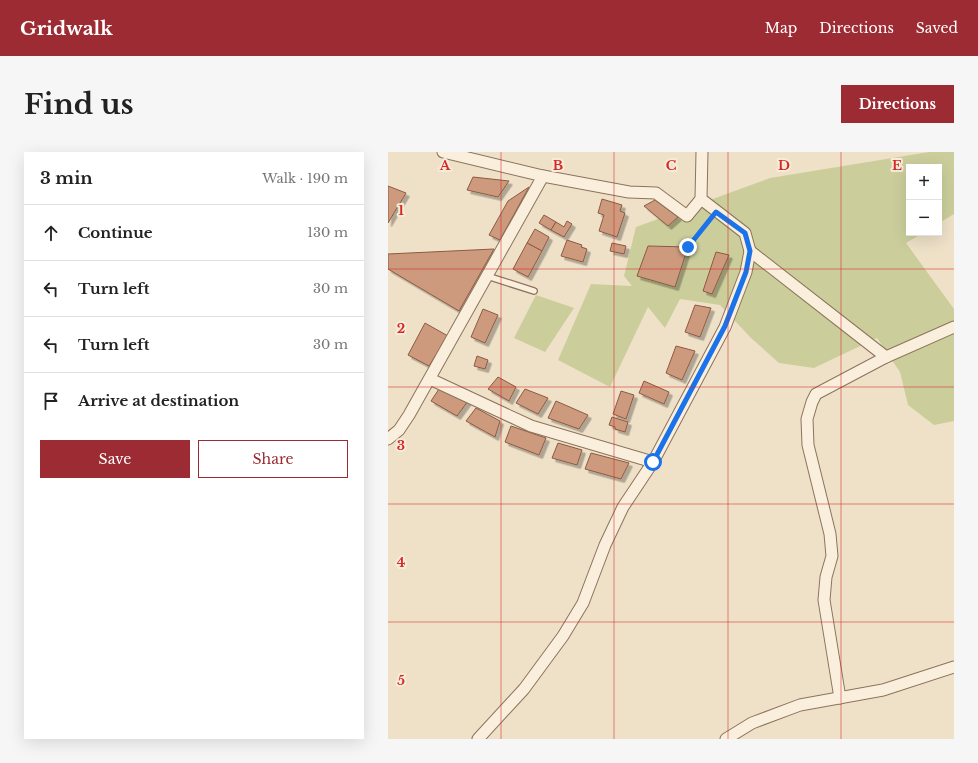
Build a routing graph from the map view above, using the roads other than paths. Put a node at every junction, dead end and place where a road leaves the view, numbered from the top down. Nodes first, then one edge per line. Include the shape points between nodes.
1 (443, 152) edge
2 (702, 152) edge
3 (543, 176) junction
4 (700, 199) junction
5 (750, 251) junction
6 (487, 276) junction
7 (534, 291) dead end
8 (954, 327) edge
9 (886, 357) junction
10 (430, 379) junction
11 (388, 439) edge
12 (653, 462) junction
13 (954, 666) edge
14 (840, 698) junction
15 (478, 739) edge
16 (726, 739) edge

1 - 3 street
2 - 4 street
3 - 4 street via 629,192 656,193 687,216
3 - 6 street
4 - 5 street via 745,233
5 - 9 street
5 - 12 street via 744,278 725,326
6 - 7 lane
6 - 10 street
8 - 9 street
9 - 14 street via 816,394 808,419 808,445 830,534 832,556 826,577 824,600
10 - 11 street via 399,430
10 - 12 street via 531,426
12 - 15 street via 623,506 583,604 563,636 524,689
13 - 14 street via 883,690
14 - 16 street via 800,705 752,723

